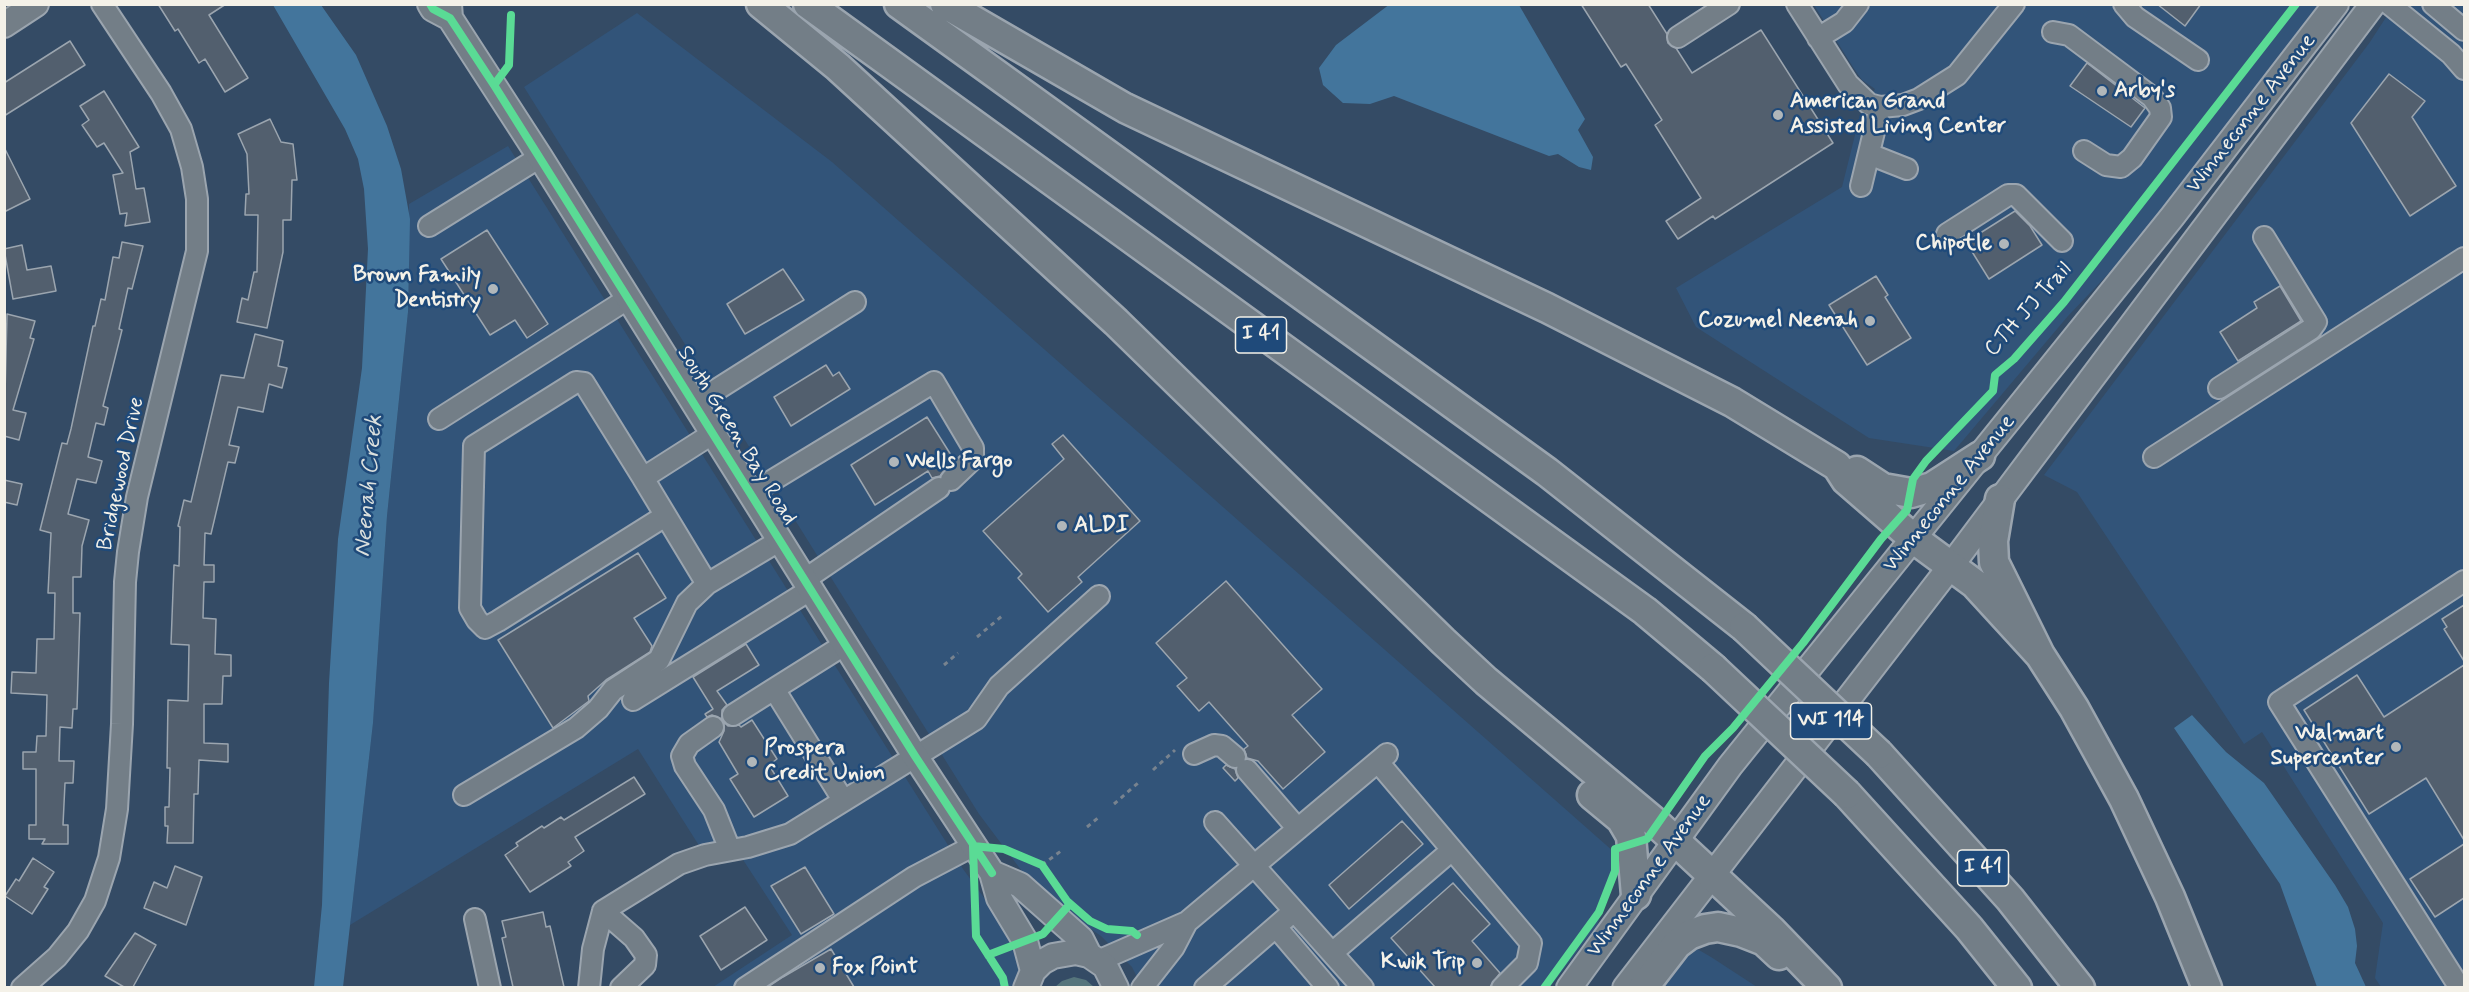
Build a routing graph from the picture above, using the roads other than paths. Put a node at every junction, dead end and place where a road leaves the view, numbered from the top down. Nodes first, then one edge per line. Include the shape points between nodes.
1 (36, 4) edge
2 (102, 4) edge
3 (761, 4) edge
4 (808, 4) edge
5 (899, 4) edge
6 (945, 4) edge
7 (1729, 4) edge
8 (1797, 4) edge
9 (1858, 4) edge
10 (2013, 4) edge
11 (2336, 4) edge
12 (2373, 4) edge
13 (2389, 4) edge
14 (2433, 4) edge
15 (2129, 6) edge
16 (443, 9) edge
17 (4, 25) edge
18 (2464, 30) edge
19 (2053, 32) dead end
20 (1678, 37) dead end
21 (1818, 38) junction
22 (2198, 60) dead end
23 (2464, 69) edge
24 (1880, 107) junction
25 (2084, 151) dead end
26 (1869, 154) junction
27 (540, 157) junction
28 (1907, 169) dead end
29 (1861, 186) dead end
30 (429, 226) dead end
31 (1947, 234) dead end
32 (2264, 237) dead end
33 (2062, 241) dead end
34 (2464, 258) edge
35 (629, 298) junction
36 (855, 302) dead end
37 (2219, 388) dead end
38 (694, 405) junction
39 (439, 419) dead end
40 (712, 434) junction
41 (1980, 456) junction
42 (2154, 458) dead end
43 (1837, 466) junction
44 (643, 478) junction
45 (750, 494) junction
46 (2000, 500) junction
47 (665, 516) junction
48 (1914, 539) junction
49 (779, 541) junction
50 (1950, 567) junction
51 (2464, 581) edge
52 (707, 584) junction
53 (807, 585) junction
54 (1099, 596) dead end
55 (844, 645) junction
56 (2040, 655) junction
57 (1486, 681) junction
58 (774, 689) junction
59 (633, 700) dead end
60 (733, 715) dead end
61 (713, 727) dead end
62 (1185, 752) road end
63 (915, 756) junction
64 (464, 795) dead end
65 (843, 800) junction
66 (1215, 822) dead end
67 (1298, 829) junction
68 (1674, 842) junction
69 (973, 846) junction
70 (730, 850) junction
71 (1452, 850) junction
72 (1254, 867) junction
73 (992, 873) junction
74 (1712, 874) junction
75 (1636, 895) junction
76 (603, 911) junction
77 (1294, 911) junction
78 (475, 919) dead end
79 (1187, 922) junction
80 (1275, 927) junction
81 (1332, 953) junction
82 (1094, 958) junction
83 (1030, 979) edge
84 (1826, 986) edge
85 (22, 987) edge
86 (490, 987) edge
87 (589, 987) edge
88 (621, 987) edge
89 (745, 987) edge
90 (1116, 987) edge
91 (1142, 987) edge
92 (1205, 987) edge
93 (1328, 987) edge
94 (1363, 987) edge
95 (1502, 987) edge
96 (1569, 987) edge
97 (1625, 987) edge
98 (1643, 987) edge
99 (2017, 987) edge
100 (2080, 987) edge
101 (2207, 987) edge
102 (2460, 987) edge

1 - 17 main road
2 - 85 street, Bridgewood Drive via 181,129 197,199 197,251 137,497 128,552 118,788 109,858 95,901 78,932 57,957
3 - 57 highway via 838,67 1116,322
4 - 99 highway, I 41, bridge via 1645,611 1713,668 1847,794
5 - 100 highway, I 41, bridge via 1547,472 1744,627 1879,754 2010,899
6 - 43 highway via 1125,108 1691,380
7 - 20 street
8 - 21 street
9 - 21 street via 1844,22
10 - 24 street via 1957,75 1919,99
11 - 41 main road, Winneconne Avenue via 2172,218
12 - 46 main road, Winneconne Avenue
13 - 23 street
14 - 18 street
15 - 22 street
16 - 27 main road, South Green Bay Road
19 - 25 street via 2069,35 2152,97 2160,108 2161,117 2121,167 2106,165
21 - 24 street via 1848,84 1869,104
24 - 26 street
26 - 28 street
26 - 29 street
27 - 30 street
27 - 35 main road, South Green Bay Road
31 - 33 street via 2008,195 2016,195
32 - 37 street via 2316,322
34 - 42 street
35 - 38 main road, South Green Bay Road
35 - 39 street
36 - 38 street
38 - 40 main road, South Green Bay Road
40 - 44 street
40 - 45 main road, South Green Bay Road
41 - 43 highway via 1932,487 1911,493 1883,488 1853,468
41 - 48 main road, Winneconne Avenue
43 - 48 highway via 1846,480
44 - 47 street
44 - 47 street via 584,383 576,382 489,434 474,446 470,608 485,628
45 - 49 main road, South Green Bay Road
45 - 53 street via 934,382 973,448 973,459
46 - 50 main road, Winneconne Avenue
46 - 56 highway via 1993,541 1994,562
47 - 52 street
48 - 50 highway
48 - 68 main road, Winneconne Avenue / WI 114 via 1730,766
49 - 52 street
49 - 53 main road, South Green Bay Road
50 - 56 highway via 1976,584
50 - 74 main road, Winneconne Avenue / WI 114
51 - 102 street via 2279,702
52 - 64 street via 687,603 658,660 613,690 576,728
53 - 55 main road, South Green Bay Road
53 - 59 street
54 - 63 street via 999,686 976,720
55 - 58 street
55 - 63 main road, South Green Bay Road
56 - 101 highway via 2124,799
57 - 68 highway
57 - 75 highway via 1504,719 1621,819 1633,844
58 - 60 street
58 - 65 street
61 - 70 street via 689,744 682,756 714,810
62 - 67 street via 1222,746
63 - 65 street
63 - 69 main road, South Green Bay Road
65 - 70 street via 790,834
66 - 72 street
67 - 71 street via 1383,758
67 - 72 street
68 - 74 highway
68 - 75 main road, Winneconne Avenue / WI 114
69 - 73 main road, South Green Bay Road
69 - 89 street via 914,877
70 - 76 street via 679,864
71 - 81 street
71 - 95 street via 1531,944 1527,963
72 - 77 street
72 - 79 street
73 - 82 main road via 1020,885 1081,939
73 - 83 main road, South Green Bay Road via 999,898 1025,941
74 - 84 highway
74 - 97 main road, Winneconne Avenue / WI 114
75 - 96 main road, Winneconne Avenue / WI 114
76 - 87 street
76 - 88 street via 634,938 646,955 645,965
77 - 80 street
77 - 81 street
78 - 86 street
79 - 82 street via 1155,939
79 - 91 street via 1174,947
80 - 92 street
80 - 93 street
81 - 94 street
82 - 83 main road via 1076,952 1053,956
82 - 90 main road via 1113,978
84 - 98 highway via 1796,970 1764,941 1719,927 1683,939

